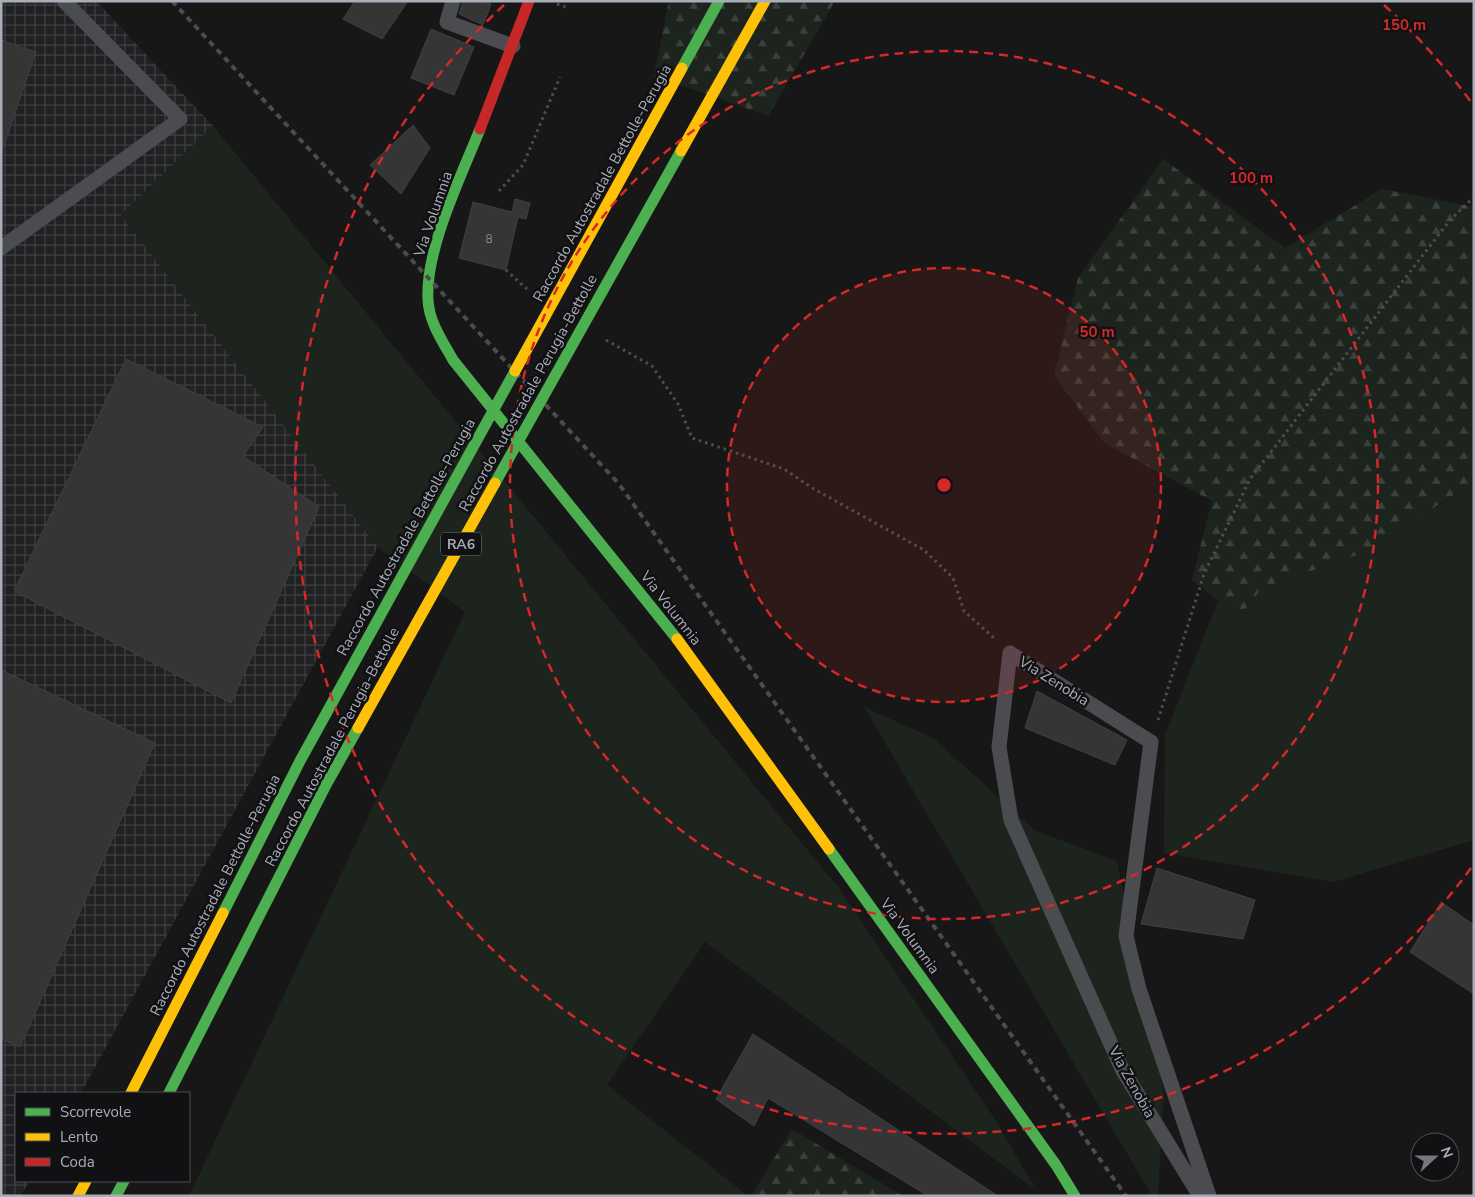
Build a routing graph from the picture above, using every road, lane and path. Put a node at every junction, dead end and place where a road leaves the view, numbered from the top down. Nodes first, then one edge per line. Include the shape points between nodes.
1 (64, 1) edge
2 (452, 1) edge
3 (529, 1) edge
4 (719, 1) edge
5 (765, 1) edge
6 (513, 46) junction
7 (560, 77) dead end
8 (499, 191) dead end
9 (1474, 197) edge
10 (1, 248) edge
11 (506, 270) dead end
12 (534, 296) dead end
13 (601, 337) dead end
14 (1010, 653) junction
15 (1150, 742) junction
16 (131, 1092) edge
17 (170, 1092) edge
18 (85, 1182) edge
19 (123, 1182) edge
20 (78, 1196) edge
21 (116, 1196) edge
22 (1075, 1196) edge
23 (1200, 1196) edge
24 (1209, 1196) edge

1 - 10 lane via 180,119
2 - 6 lane via 448,22
3 - 6 main road, Via Volumnia
4 - 16 main road, Raccordo Autostradale Bettolle-Perugia / RA6, bridge via 300,762
5 - 17 main road, Raccordo Autostradale Perugia-Bettolle / RA6, bridge via 326,785
6 - 22 main road, Via Volumnia via 432,260 428,301 435,327 453,360 687,651 1056,1164
7 - 8 path via 523,165
9 - 15 path via 1450,220 1250,478 1204,574
11 - 12 path
13 - 14 path via 652,366 678,404 692,438 784,469 924,550 953,578 964,612
14 - 15 lane, Via Zenobia
14 - 23 lane, Via Zenobia via 999,747 1010,820 1122,1069
15 - 24 lane, Via Zenobia via 1126,936 1138,989
18 - 20 main road
19 - 21 main road

